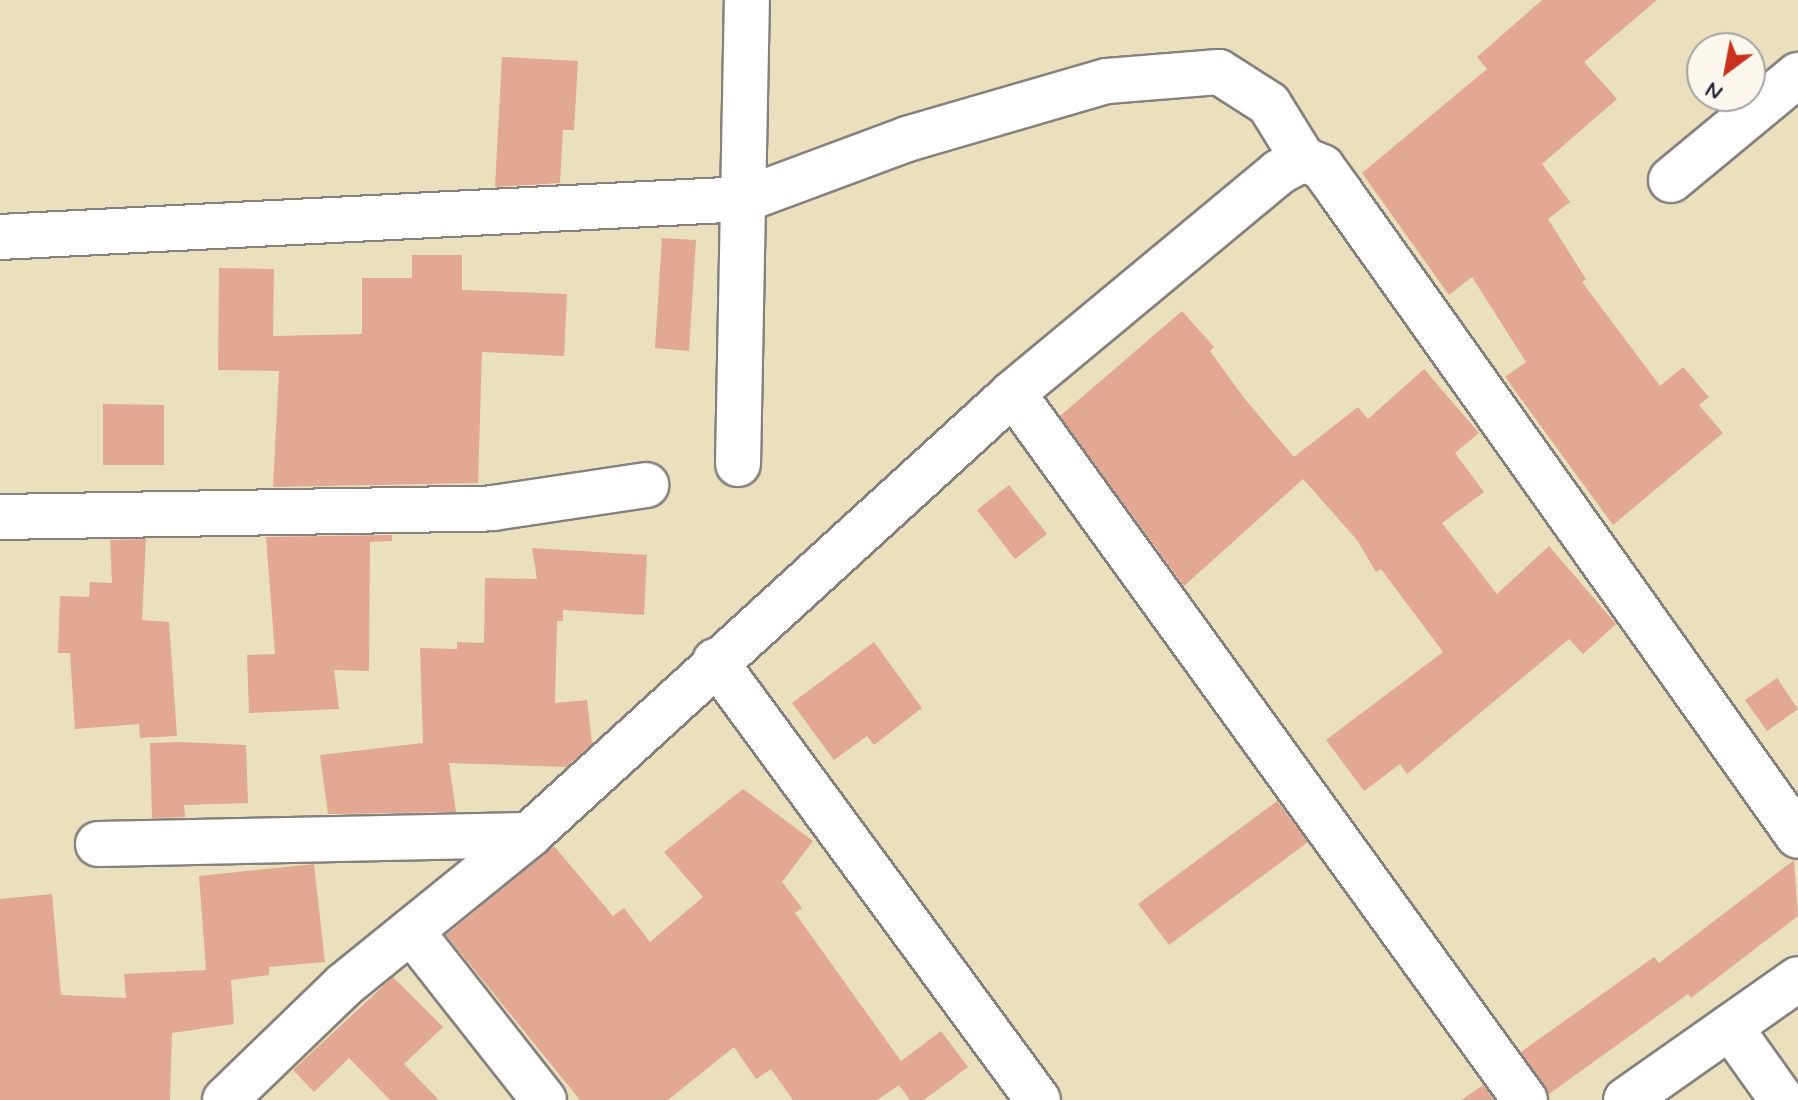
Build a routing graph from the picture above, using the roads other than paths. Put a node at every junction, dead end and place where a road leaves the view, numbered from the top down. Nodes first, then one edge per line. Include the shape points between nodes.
1 (747, 0) edge
2 (1798, 75) edge
3 (1303, 159) junction
4 (1671, 180) dead end
5 (746, 199) junction
6 (0, 237) edge
7 (1013, 393) junction
8 (738, 464) dead end
9 (646, 485) dead end
10 (0, 517) edge
11 (715, 661) junction
12 (529, 835) junction
13 (1798, 836) edge
14 (98, 844) dead end
15 (411, 931) junction
16 (1798, 979) edge
17 (1730, 1027) junction
18 (225, 1100) edge
19 (544, 1100) edge
20 (1038, 1100) edge
21 (1525, 1100) edge
22 (1626, 1100) edge
23 (1782, 1100) edge

1 - 5 street
2 - 4 street
3 - 5 street via 1269,104 1219,72 1107,81 907,139
3 - 7 street via 1279,172
3 - 13 street via 1322,167
5 - 6 street
5 - 8 street
7 - 11 street
7 - 21 street
9 - 10 street via 493,508
11 - 12 street
11 - 20 street
12 - 14 street
12 - 15 street
15 - 18 street via 344,985
15 - 19 street
16 - 17 street
17 - 22 street
17 - 23 street

